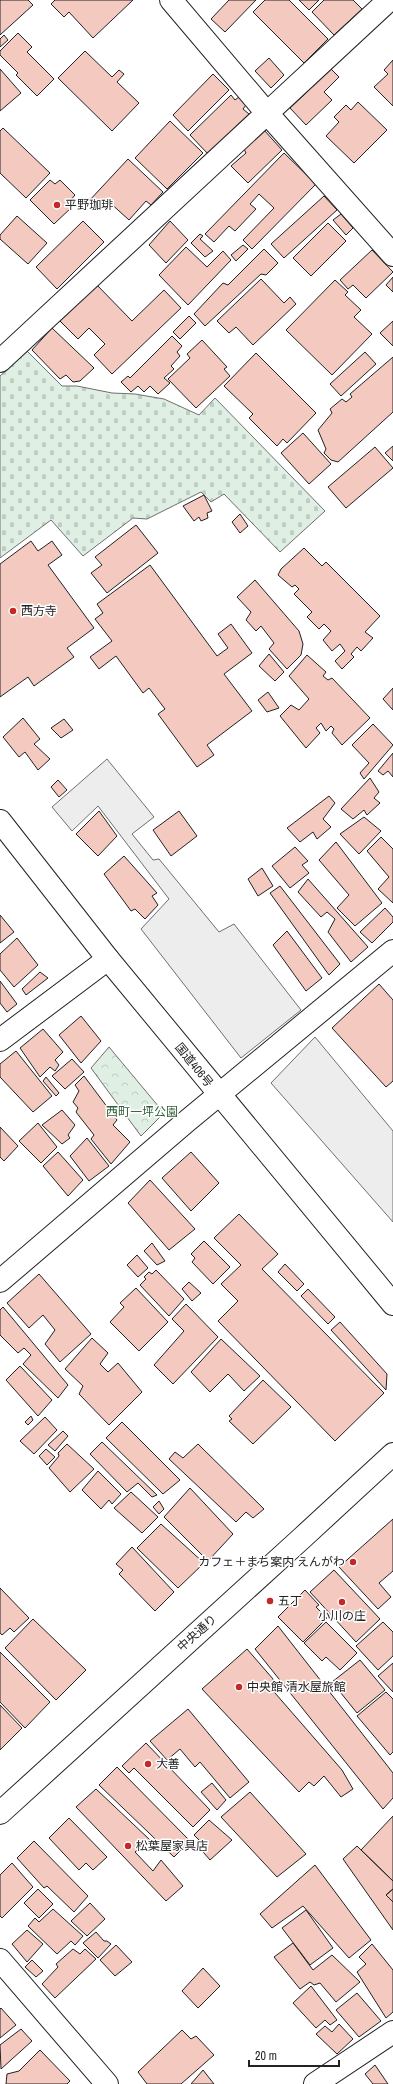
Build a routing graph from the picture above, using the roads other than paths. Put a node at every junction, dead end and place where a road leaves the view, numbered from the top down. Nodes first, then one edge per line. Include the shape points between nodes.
1 (171, 0) edge
2 (389, 0) edge
3 (266, 112) junction
4 (393, 255) edge
5 (0, 361) edge
6 (0, 821) edge
7 (393, 951) edge
8 (108, 959) junction
9 (0, 1040) edge
10 (219, 1094) junction
11 (0, 1281) edge
12 (393, 1304) edge
13 (393, 1454) edge
14 (0, 1813) edge
15 (0, 1960) edge
16 (393, 2032) edge
17 (107, 2084) edge
18 (315, 2084) edge

1 - 3 main road
2 - 3 main road
3 - 4 main road
3 - 5 main road
6 - 8 main road, 国道406号
7 - 10 main road
8 - 9 main road
8 - 10 main road, 国道406号
10 - 11 main road
10 - 12 main road, 国道406号
13 - 14 main road, 中央通り
15 - 17 main road
16 - 18 main road

